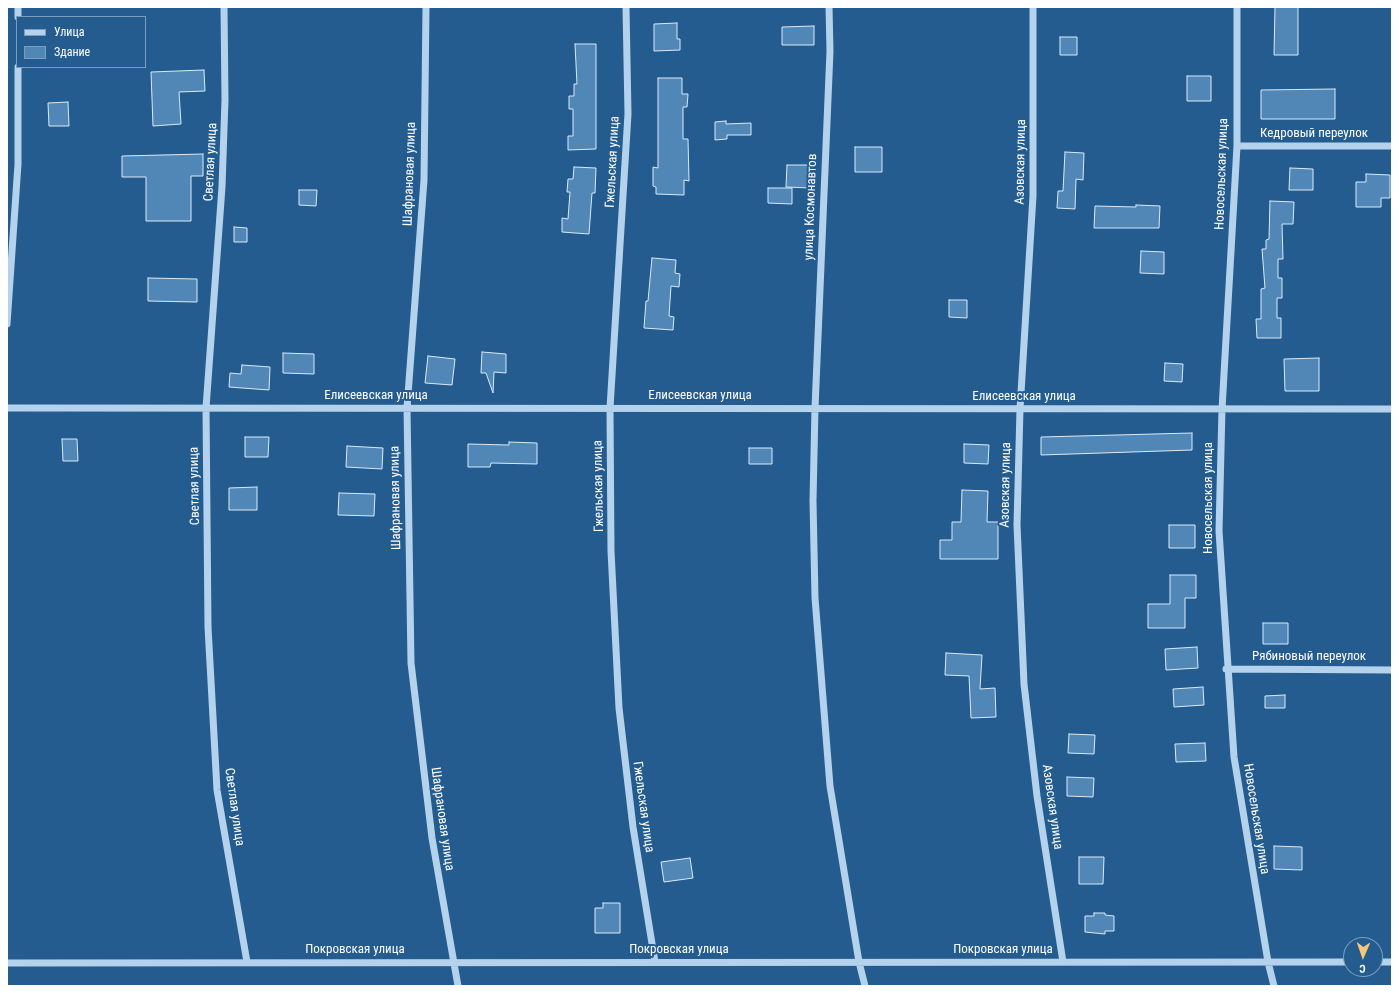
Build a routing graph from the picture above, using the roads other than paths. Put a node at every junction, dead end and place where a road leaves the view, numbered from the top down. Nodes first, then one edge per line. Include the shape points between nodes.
1 (224, 7) edge
2 (426, 7) edge
3 (626, 7) edge
4 (829, 7) edge
5 (1033, 7) edge
6 (1237, 7) edge
7 (18, 68) edge
8 (1237, 146) junction
9 (1392, 146) edge
10 (7, 324) edge
11 (7, 408) edge
12 (206, 408) junction
13 (407, 408) junction
14 (610, 408) junction
15 (815, 408) junction
16 (1020, 409) junction
17 (1222, 409) junction
18 (1392, 409) edge
19 (1226, 669) junction
20 (1392, 670) edge
21 (247, 962) junction
22 (453, 962) junction
23 (655, 962) junction
24 (859, 962) junction
25 (1063, 962) junction
26 (1268, 962) junction
27 (1343, 962) edge
28 (7, 963) edge
29 (458, 986) edge
30 (865, 986) edge
31 (1274, 986) edge

1 - 12 street, Светлая улица via 226,100
2 - 13 street, Шафрановая улица via 424,180
3 - 14 street, Гжельская улица via 628,114
4 - 15 street, улица Космонавтов via 830,51
5 - 16 street, Азовская улица via 1033,196
6 - 8 street, Новосельская улица
7 - 10 street via 18,164
8 - 9 street, Кедровый переулок
8 - 17 street, Новосельская улица
11 - 12 street, Елисеевская улица
12 - 13 street, Елисеевская улица
12 - 21 street, Светлая улица via 208,627 217,790
13 - 14 street, Елисеевская улица
13 - 22 street, Шафрановая улица via 410,664 432,838
14 - 15 street, Елисеевская улица
14 - 23 street, Гжельская улица via 612,551 619,708 633,827
15 - 16 street, Елисеевская улица
15 - 24 street, улица Космонавтов via 815,606 830,786
16 - 17 street, Елисеевская улица
16 - 25 street, Азовская улица via 1017,525 1024,684 1037,796
17 - 18 street, Елисеевская улица
17 - 19 street, Новосельская улица via 1219,531
19 - 20 street, Рябиновый переулок
19 - 26 street, Новосельская улица via 1234,756
21 - 22 street, Покровская улица
21 - 28 street, Покровская улица
22 - 23 street, Покровская улица
22 - 29 street, Шафрановая улица
23 - 24 street, Покровская улица
24 - 25 street, Покровская улица
24 - 30 street, улица Космонавтов
25 - 26 street, Покровская улица
26 - 27 street, Покровская улица
26 - 31 street, Новосельская улица

